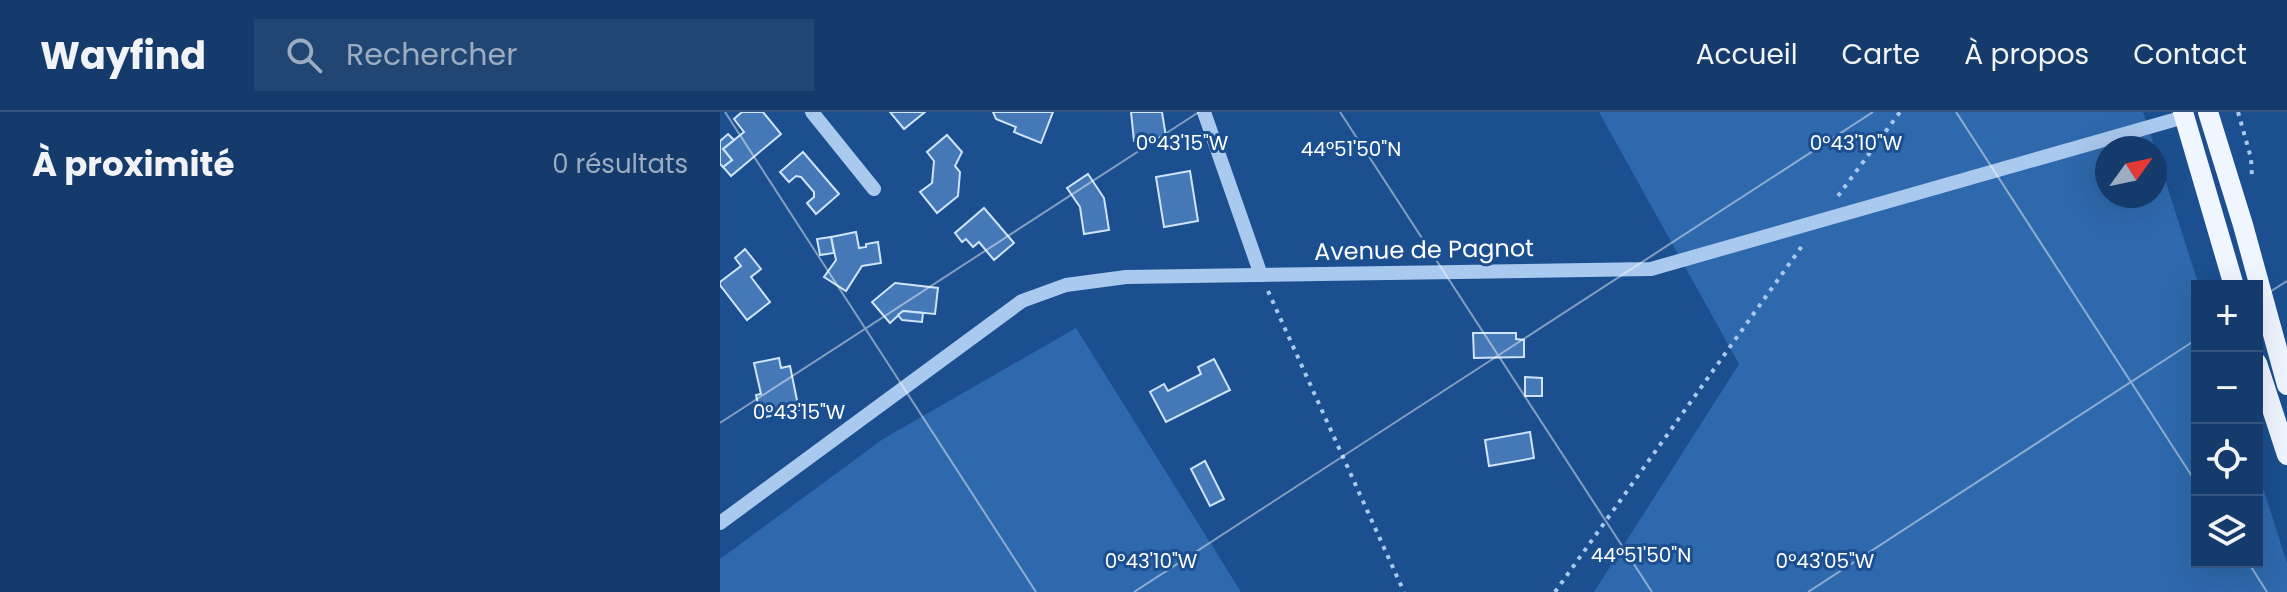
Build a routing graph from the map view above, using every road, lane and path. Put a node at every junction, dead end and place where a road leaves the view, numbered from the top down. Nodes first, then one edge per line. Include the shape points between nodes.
1 (812, 112) edge
2 (1204, 112) edge
3 (1900, 112) edge
4 (2238, 112) edge
5 (2211, 113) edge
6 (2184, 114) edge
7 (2240, 119) dead end
8 (874, 189) dead end
9 (1820, 221) junction
10 (1261, 275) junction
11 (2232, 280) edge
12 (2263, 381) edge
13 (2287, 385) edge
14 (2287, 455) edge
15 (720, 523) edge
16 (1404, 592) edge
17 (1555, 592) edge

1 - 8 street
2 - 10 street
3 - 9 path
4 - 7 path
5 - 13 main road
6 - 9 street, Avenue de Pagnot
6 - 11 main road
9 - 10 street, Avenue de Pagnot via 1651,269
9 - 17 path
10 - 15 street, Avenue de Pagnot via 1126,277 1066,285 1022,301
10 - 16 path
12 - 14 main road

